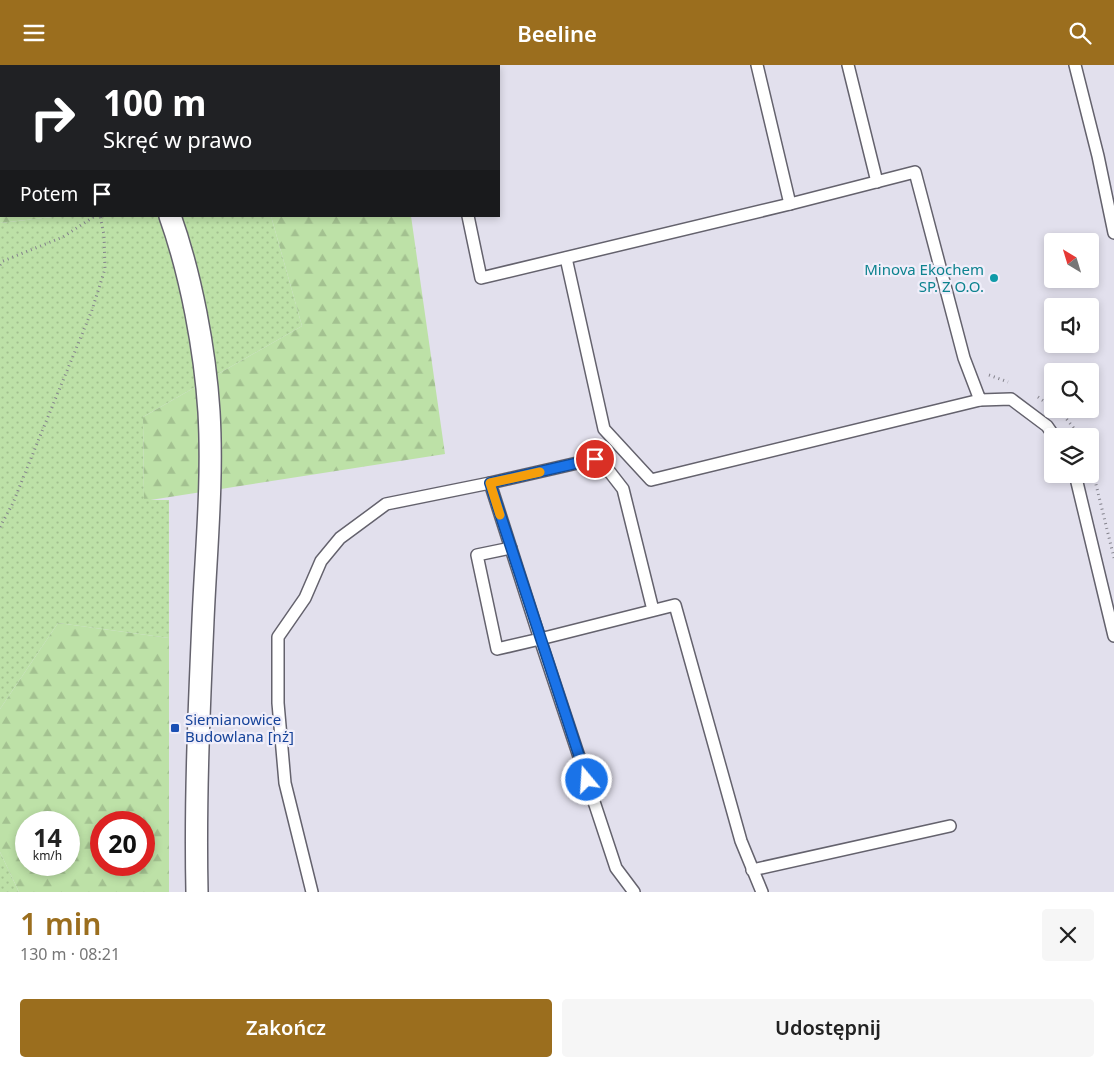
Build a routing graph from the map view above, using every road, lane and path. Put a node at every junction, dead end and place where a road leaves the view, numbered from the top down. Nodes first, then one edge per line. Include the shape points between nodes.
1 (757, 65) edge
2 (848, 65) edge
3 (1075, 65) edge
4 (877, 182) junction
5 (790, 204) junction
6 (93, 217) edge
7 (100, 217) edge
8 (170, 217) edge
9 (468, 217) edge
10 (1114, 233) edge
11 (566, 258) junction
12 (0, 265) edge
13 (980, 400) junction
14 (1065, 418) edge
15 (1048, 428) edge
16 (1073, 428) edge
17 (490, 483) junction
18 (1077, 483) edge
19 (1096, 483) edge
20 (0, 527) edge
21 (511, 548) junction
22 (1114, 558) edge
23 (653, 610) junction
24 (1114, 636) edge
25 (540, 639) junction
26 (950, 825) dead end
27 (752, 870) junction
28 (196, 892) edge
29 (312, 892) edge
30 (634, 892) edge
31 (762, 892) edge

1 - 5 lane
2 - 4 lane
3 - 10 lane
4 - 5 lane
4 - 13 lane via 915,172 964,358
5 - 11 lane
6 - 12 path via 63,237
7 - 20 path via 105,269 40,437
8 - 28 street via 202,347 209,412 210,476 195,817
9 - 11 lane via 481,278
11 - 13 lane via 604,429 651,480
13 - 15 lane via 1011,399
14 - 16 path
17 - 21 lane
17 - 23 lane via 595,459 610,471 623,489
17 - 29 lane via 386,504 340,538 321,561 305,598 278,637 278,703 285,783
18 - 24 lane
19 - 22 path
21 - 25 lane
21 - 25 lane via 477,555 497,649
23 - 25 lane
23 - 27 lane via 675,605
25 - 30 lane via 616,868
26 - 27 lane
27 - 31 lane

